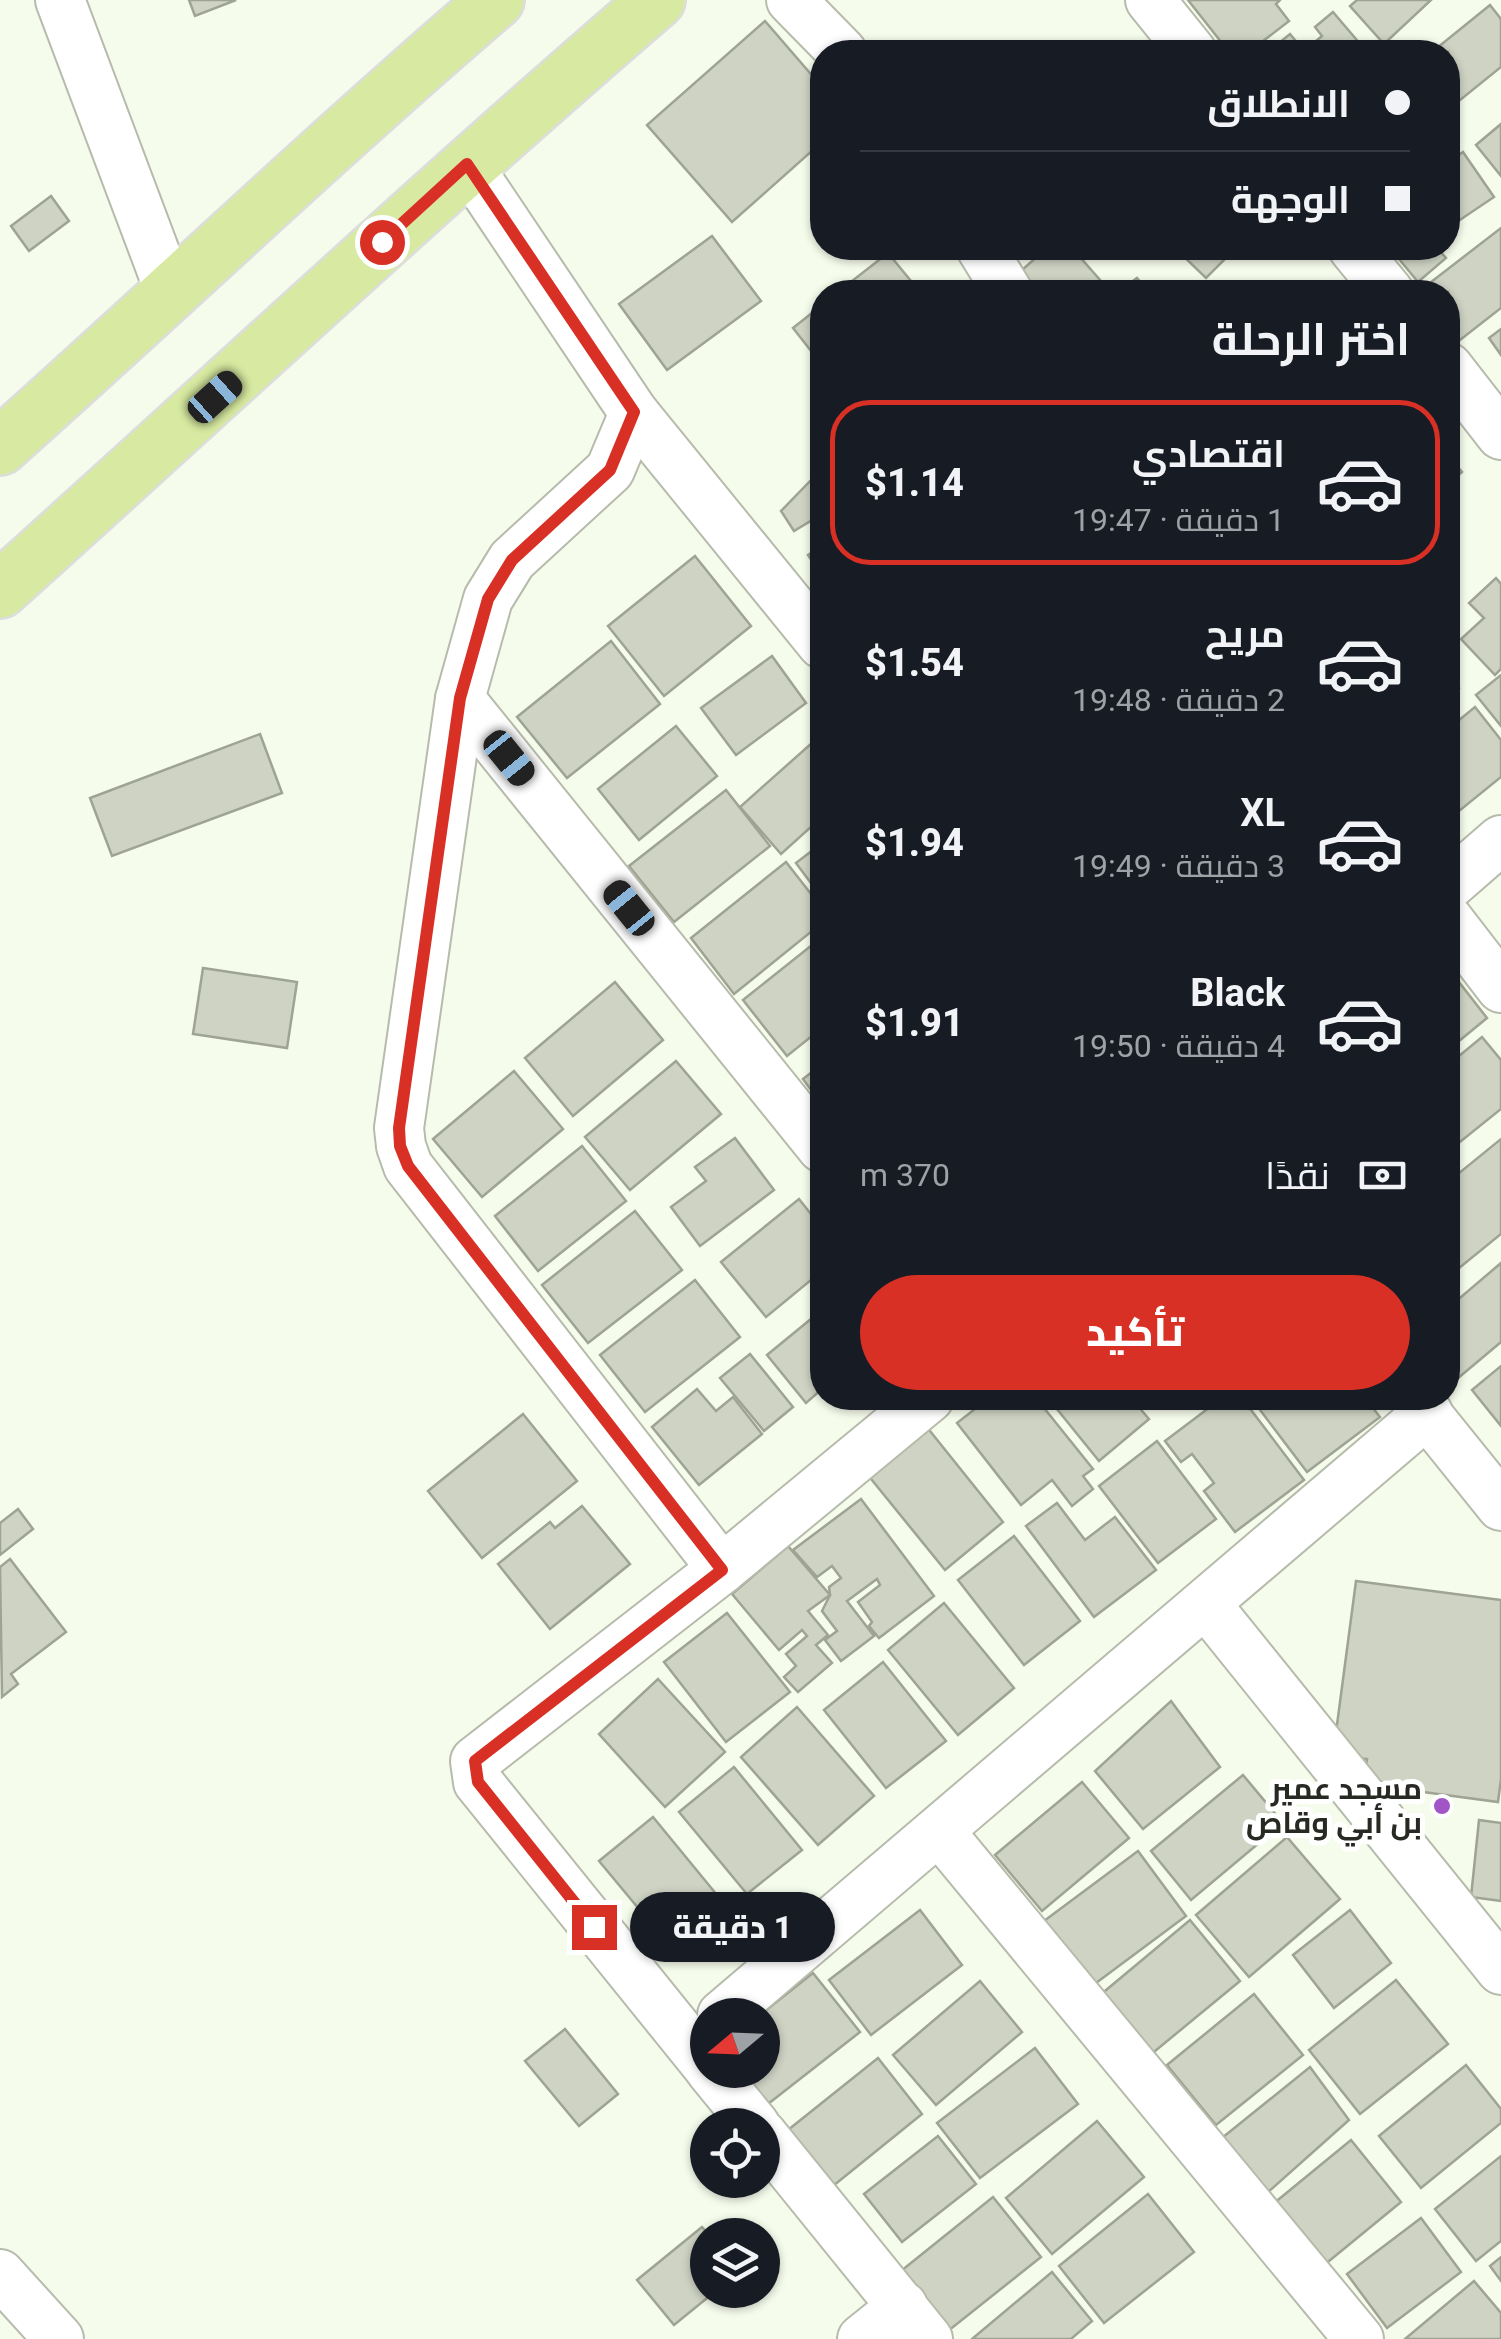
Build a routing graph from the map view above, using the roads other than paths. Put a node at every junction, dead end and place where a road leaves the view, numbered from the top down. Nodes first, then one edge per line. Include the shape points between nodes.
1 (60, 0) edge
2 (496, 0) edge
3 (657, 0) edge
4 (791, 0) edge
5 (1150, 0) edge
6 (830, 40) edge
7 (1182, 40) edge
8 (467, 164) junction
9 (1364, 260) edge
10 (1379, 280) edge
11 (171, 294) junction
12 (1460, 382) edge
13 (634, 412) junction
14 (1501, 435) edge
15 (0, 447) edge
16 (0, 590) edge
17 (810, 629) edge
18 (460, 698) junction
19 (1501, 840) edge
20 (1460, 876) edge
21 (1460, 935) edge
22 (1501, 988) edge
23 (810, 1133) edge
24 (914, 1410) edge
25 (1417, 1410) edge
26 (1424, 1410) edge
27 (1501, 1506) edge
28 (722, 1570) junction
29 (1206, 1604) junction
30 (940, 1832) junction
31 (1501, 1970) edge
32 (758, 1998) edge
33 (690, 2025) edge
34 (780, 2156) edge
35 (0, 2274) edge
36 (916, 2323) edge
37 (59, 2339) edge
38 (862, 2339) edge
39 (1359, 2339) edge

1 - 11 street
2 - 11 main road
3 - 8 main road
4 - 6 street
5 - 7 street
8 - 13 street
8 - 16 main road
9 - 10 street
11 - 15 main road
12 - 14 street
13 - 17 street
13 - 18 street via 610,470 512,560 488,599
18 - 23 street
18 - 28 street via 400,1146 408,1166
19 - 20 street
21 - 22 street
24 - 28 street
25 - 29 street
26 - 27 street
28 - 33 street via 475,1761 474,1772
29 - 30 street
29 - 31 street
30 - 32 street
30 - 39 street
34 - 36 street
35 - 37 street
36 - 38 street

